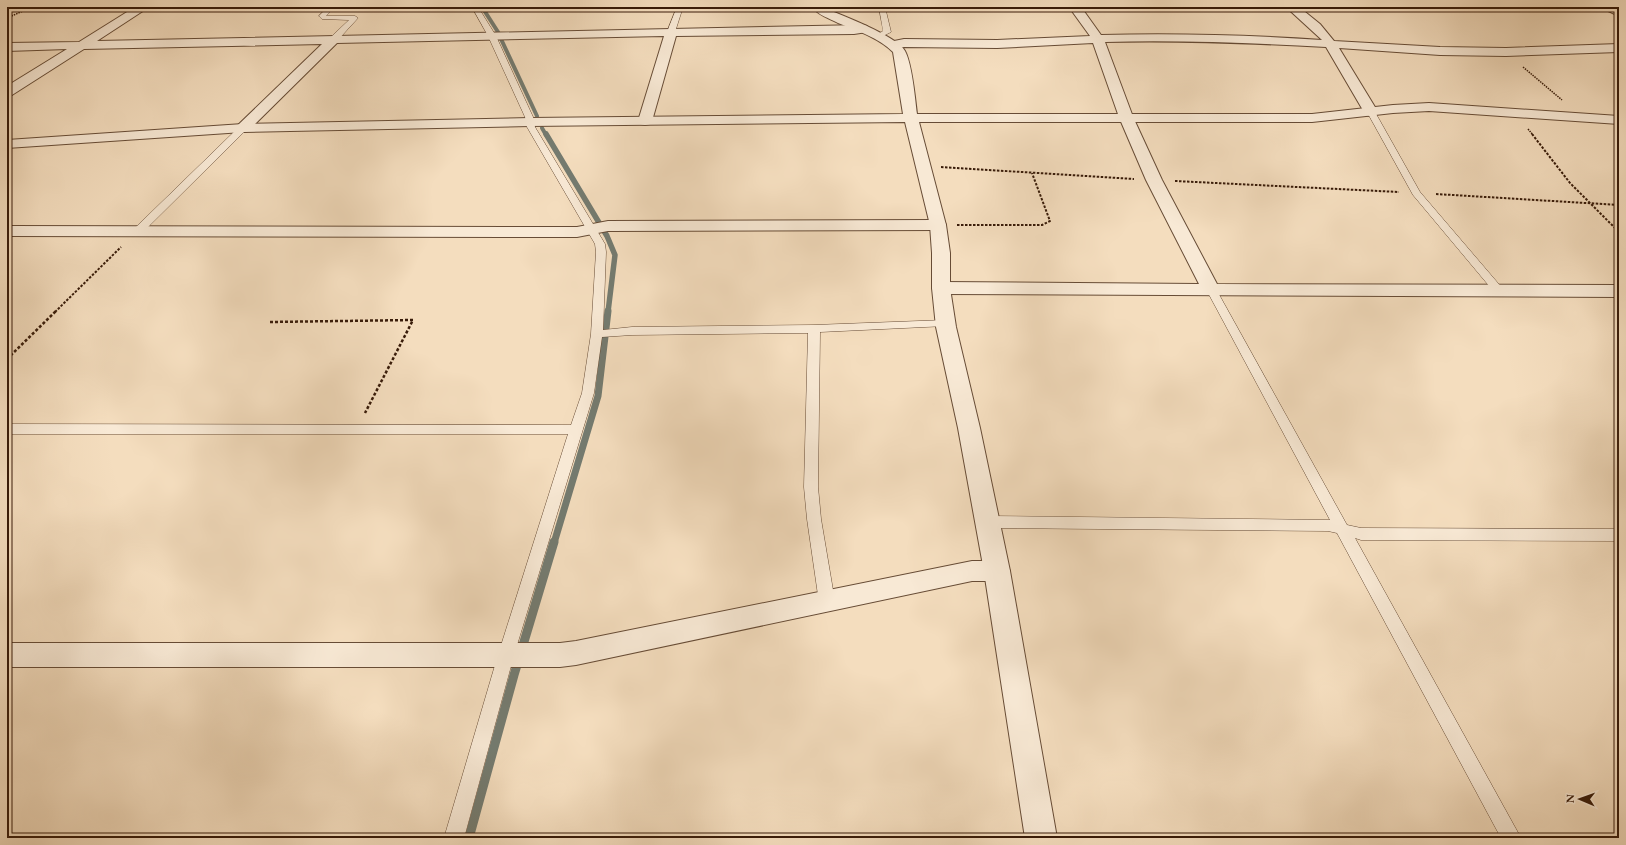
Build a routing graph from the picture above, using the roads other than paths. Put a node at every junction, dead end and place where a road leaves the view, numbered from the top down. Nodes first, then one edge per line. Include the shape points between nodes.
1 (143, 7) edge
2 (332, 7) edge
3 (475, 7) edge
4 (680, 7) edge
5 (818, 7) edge
6 (882, 7) edge
7 (1075, 7) edge
8 (1292, 7) edge
9 (1608, 7) edge
10 (1619, 13) edge
11 (671, 32) junction
12 (492, 36) junction
13 (878, 36) junction
14 (334, 39) junction
15 (1098, 39) junction
16 (1331, 44) junction
17 (82, 46) junction
18 (7, 47) edge
19 (1619, 48) edge
20 (7, 92) edge
21 (1371, 112) junction
22 (1126, 117) junction
23 (912, 118) junction
24 (645, 120) junction
25 (1619, 120) edge
26 (530, 122) junction
27 (243, 128) junction
28 (7, 144) edge
29 (938, 224) junction
30 (591, 230) junction
31 (7, 232) edge
32 (137, 232) junction
33 (942, 288) junction
34 (1211, 289) junction
35 (1499, 291) junction
36 (1619, 291) edge
37 (946, 322) junction
38 (814, 329) junction
39 (604, 333) junction
40 (7, 429) edge
41 (577, 430) junction
42 (987, 522) junction
43 (1343, 529) junction
44 (1619, 535) edge
45 (997, 571) junction
46 (827, 602) junction
47 (7, 655) edge
48 (506, 655) junction
49 (454, 838) edge
50 (1040, 838) edge
51 (1510, 838) edge

1 - 17 street
2 - 14 lane via 322,16 324,18 355,18
3 - 12 lane
4 - 11 lane
5 - 13 street
6 - 13 lane via 887,32
7 - 15 street
8 - 16 street via 1314,25
9 - 10 street
11 - 12 street
11 - 13 street via 854,30
11 - 24 street via 662,65 652,88
12 - 14 street
12 - 26 lane
13 - 15 street via 904,43 997,44
13 - 23 street via 899,51
14 - 17 street
14 - 27 street
15 - 16 street via 1173,37
15 - 22 street
16 - 19 street via 1440,51 1506,52
16 - 21 street
17 - 18 street
17 - 20 street
21 - 22 street via 1312,118
21 - 25 street via 1393,108 1429,107
21 - 35 lane via 1416,193
22 - 23 street
22 - 34 street via 1154,180
23 - 24 street
23 - 29 street
24 - 26 street
26 - 27 street
26 - 30 lane via 531,128
27 - 28 street
27 - 32 lane
29 - 30 street via 608,226
29 - 33 street
30 - 32 street
30 - 39 lane via 600,244
31 - 32 street
33 - 34 street
33 - 37 street
34 - 35 street
34 - 43 lane
35 - 36 street
37 - 38 lane
37 - 42 street
38 - 39 lane
38 - 46 lane via 811,487
39 - 41 lane
40 - 41 lane
41 - 48 lane
42 - 43 lane via 1328,525
42 - 45 street
43 - 44 lane via 1362,534
43 - 51 lane
45 - 46 street via 972,571
45 - 50 street
46 - 48 street via 576,653
47 - 48 street
48 - 49 lane

